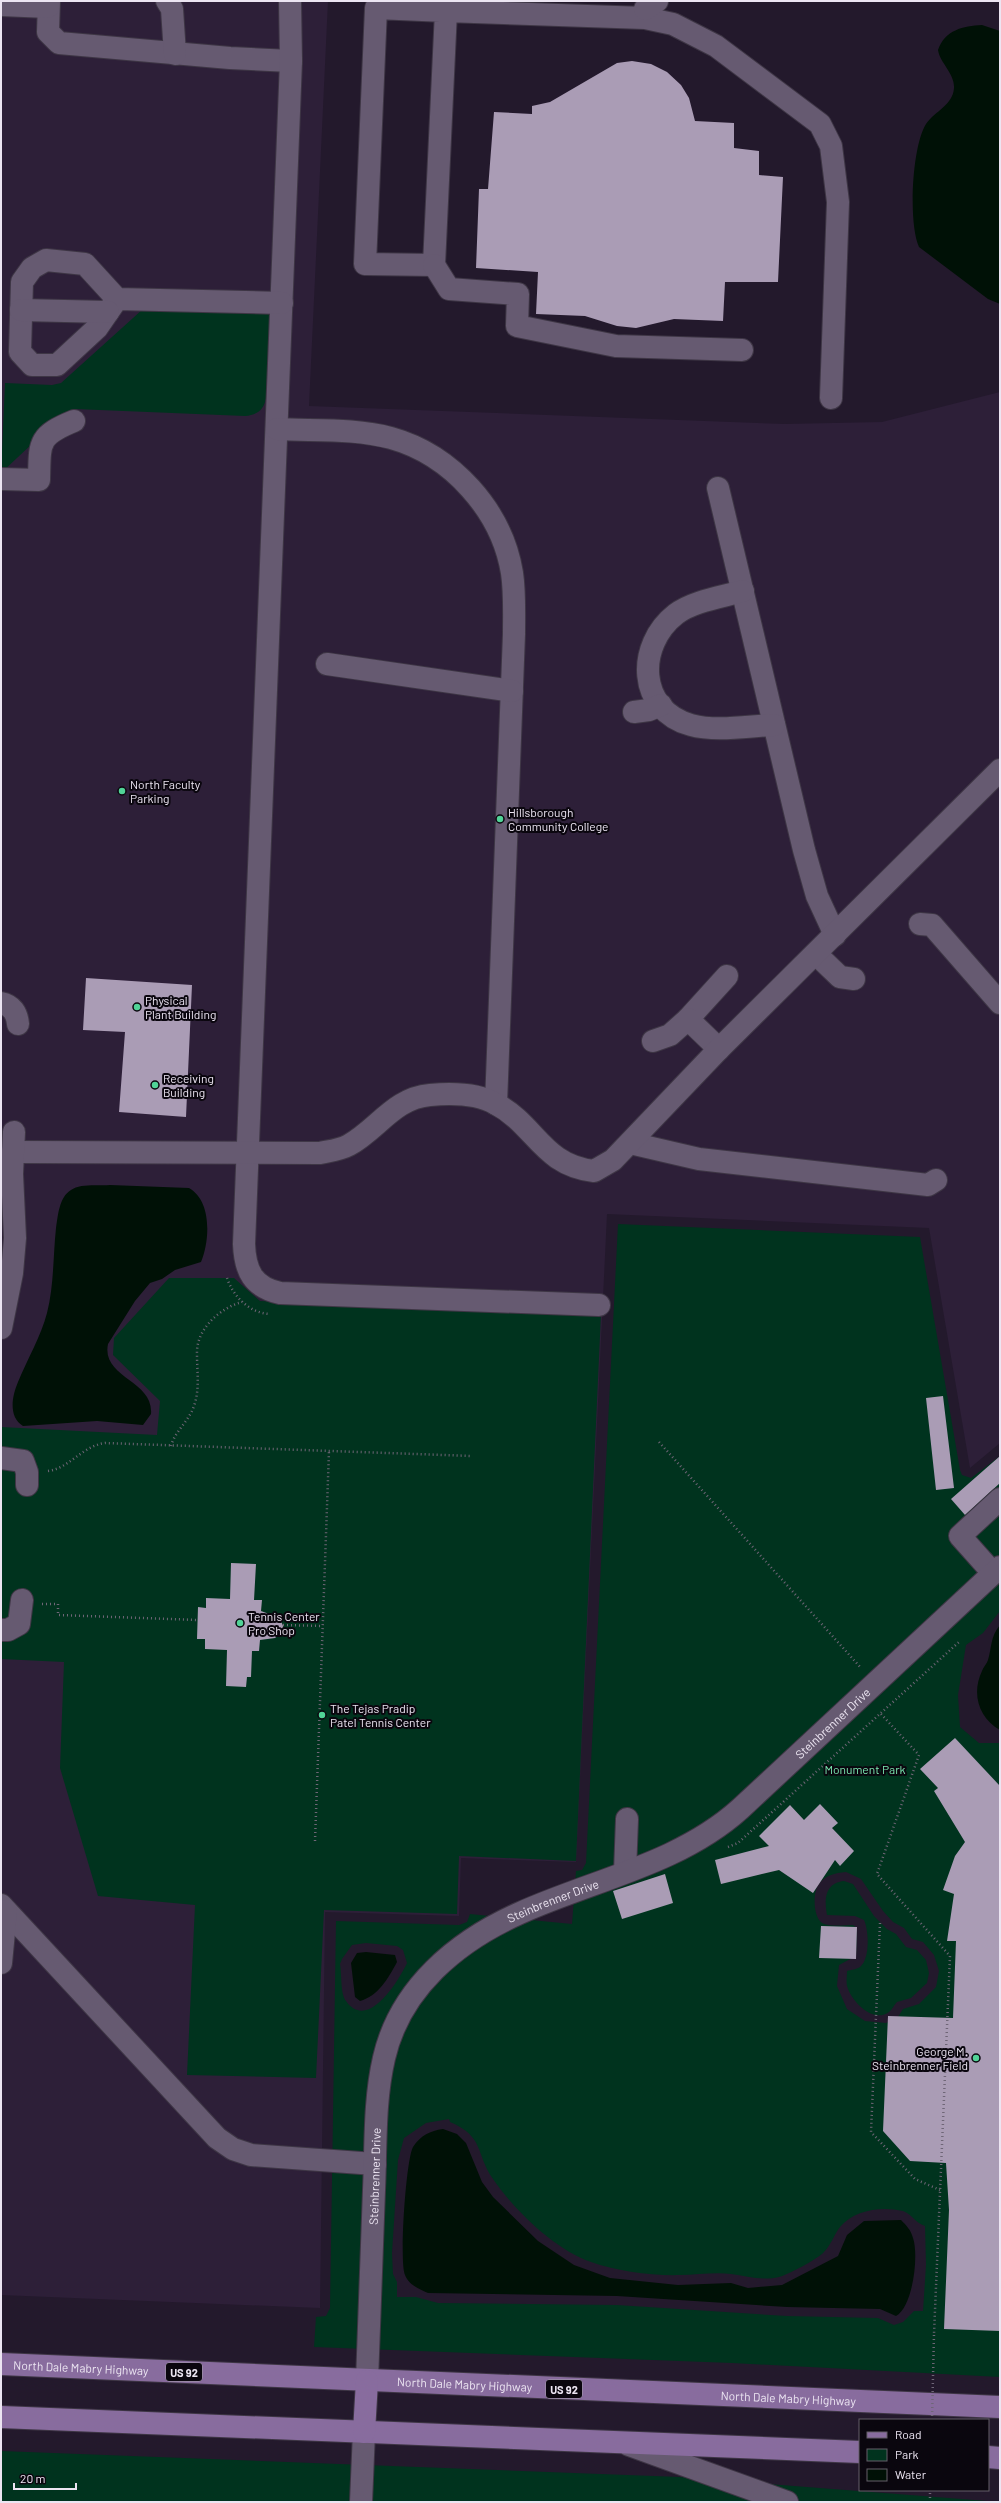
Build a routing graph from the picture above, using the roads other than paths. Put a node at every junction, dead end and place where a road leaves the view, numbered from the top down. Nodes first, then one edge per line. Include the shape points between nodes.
1 (167, 1) edge
2 (290, 1) edge
3 (49, 4) edge
4 (1, 5) edge
5 (446, 6) edge
6 (646, 7) edge
7 (174, 54) junction
8 (291, 61) junction
9 (434, 265) junction
10 (282, 302) junction
11 (113, 305) junction
12 (22, 310) junction
13 (742, 350) dead end
14 (831, 398) dead end
15 (74, 421) dead end
16 (276, 429) junction
17 (1, 479) edge
18 (718, 488) dead end
19 (742, 591) junction
20 (327, 664) dead end
21 (512, 691) junction
22 (661, 705) junction
23 (634, 712) dead end
24 (774, 725) junction
25 (1000, 770) edge
26 (920, 924) dead end
27 (835, 935) junction
28 (816, 954) junction
29 (727, 976) dead end
30 (854, 979) dead end
31 (1, 1003) edge
32 (1000, 1003) edge
33 (688, 1019) junction
34 (18, 1024) dead end
35 (653, 1041) dead end
36 (719, 1050) junction
37 (496, 1104) junction
38 (630, 1143) junction
39 (248, 1153) junction
40 (936, 1180) dead end
41 (599, 1305) dead end
42 (1, 1328) edge
43 (1, 1458) edge
44 (27, 1478) road end
45 (1000, 1499) edge
46 (997, 1570) edge
47 (22, 1601) road end
48 (1, 1630) edge
49 (626, 1819) dead end
50 (625, 1872) junction
51 (4, 1908) edge
52 (1, 1963) edge
53 (375, 2164) junction
54 (1, 2364) edge
55 (366, 2381) junction
56 (1000, 2407) edge
57 (1, 2417) edge
58 (364, 2432) junction
59 (624, 2443) junction
60 (859, 2452) edge
61 (989, 2457) edge
62 (1000, 2458) edge
63 (360, 2502) edge
64 (787, 2502) edge

1 - 7 lane via 172,10
2 - 8 lane
3 - 4 lane
3 - 7 lane via 48,32 59,42
5 - 6 lane
5 - 9 lane
5 - 9 lane via 376,8 365,264
6 - 14 lane via 716,46 820,124 831,146 838,202
7 - 8 lane
8 - 10 lane
9 - 13 lane via 449,289 518,294 517,326 616,346
10 - 11 lane
10 - 16 lane
11 - 12 lane
11 - 12 lane via 84,264 46,260 32,268 22,282
11 - 12 lane via 97,328 57,365 32,365 20,352
15 - 17 lane via 54,429 40,446 39,480
16 - 21 lane via 358,433 406,443 437,458 475,494 499,533 512,572
16 - 39 lane
18 - 19 lane
19 - 22 lane via 678,613 663,626 652,642 647,660 648,681
19 - 24 lane
20 - 21 lane
21 - 37 lane
22 - 23 lane
22 - 24 lane via 674,717 691,725
24 - 27 lane via 817,896
25 - 27 lane
26 - 32 lane via 932,925
27 - 28 lane
28 - 30 lane via 840,977
28 - 36 lane
29 - 33 lane
31 - 34 lane via 15,1013
33 - 35 lane via 670,1035
33 - 36 lane
36 - 38 lane
37 - 38 lane via 522,1125 553,1156 583,1170 594,1171 603,1167
37 - 39 lane via 467,1095 429,1095 403,1103 358,1139 334,1151
38 - 40 lane via 699,1159 928,1185
39 - 41 lane via 245,1254 248,1272 253,1280 265,1289 280,1293
39 - 42 lane via 14,1142 15,1244
43 - 44 lane via 23,1462
45 - 46 lane via 960,1536
46 - 50 lane, Steinbrenner Drive via 728,1820 675,1852
47 - 48 lane via 19,1624 8,1630
49 - 50 lane
50 - 53 lane, Steinbrenner Drive via 519,1913 477,1936 437,1965 419,1985 397,2023 384,2059 378,2098
51 - 52 lane
51 - 53 lane via 212,2132 228,2145 251,2155
53 - 55 lane, Steinbrenner Drive
54 - 55 main road, North Dale Mabry Highway / US 92
55 - 56 main road, North Dale Mabry Highway / US 92
55 - 58 main road
57 - 58 main road
58 - 59 main road
58 - 63 lane
59 - 60 main road
59 - 64 lane
61 - 62 main road

